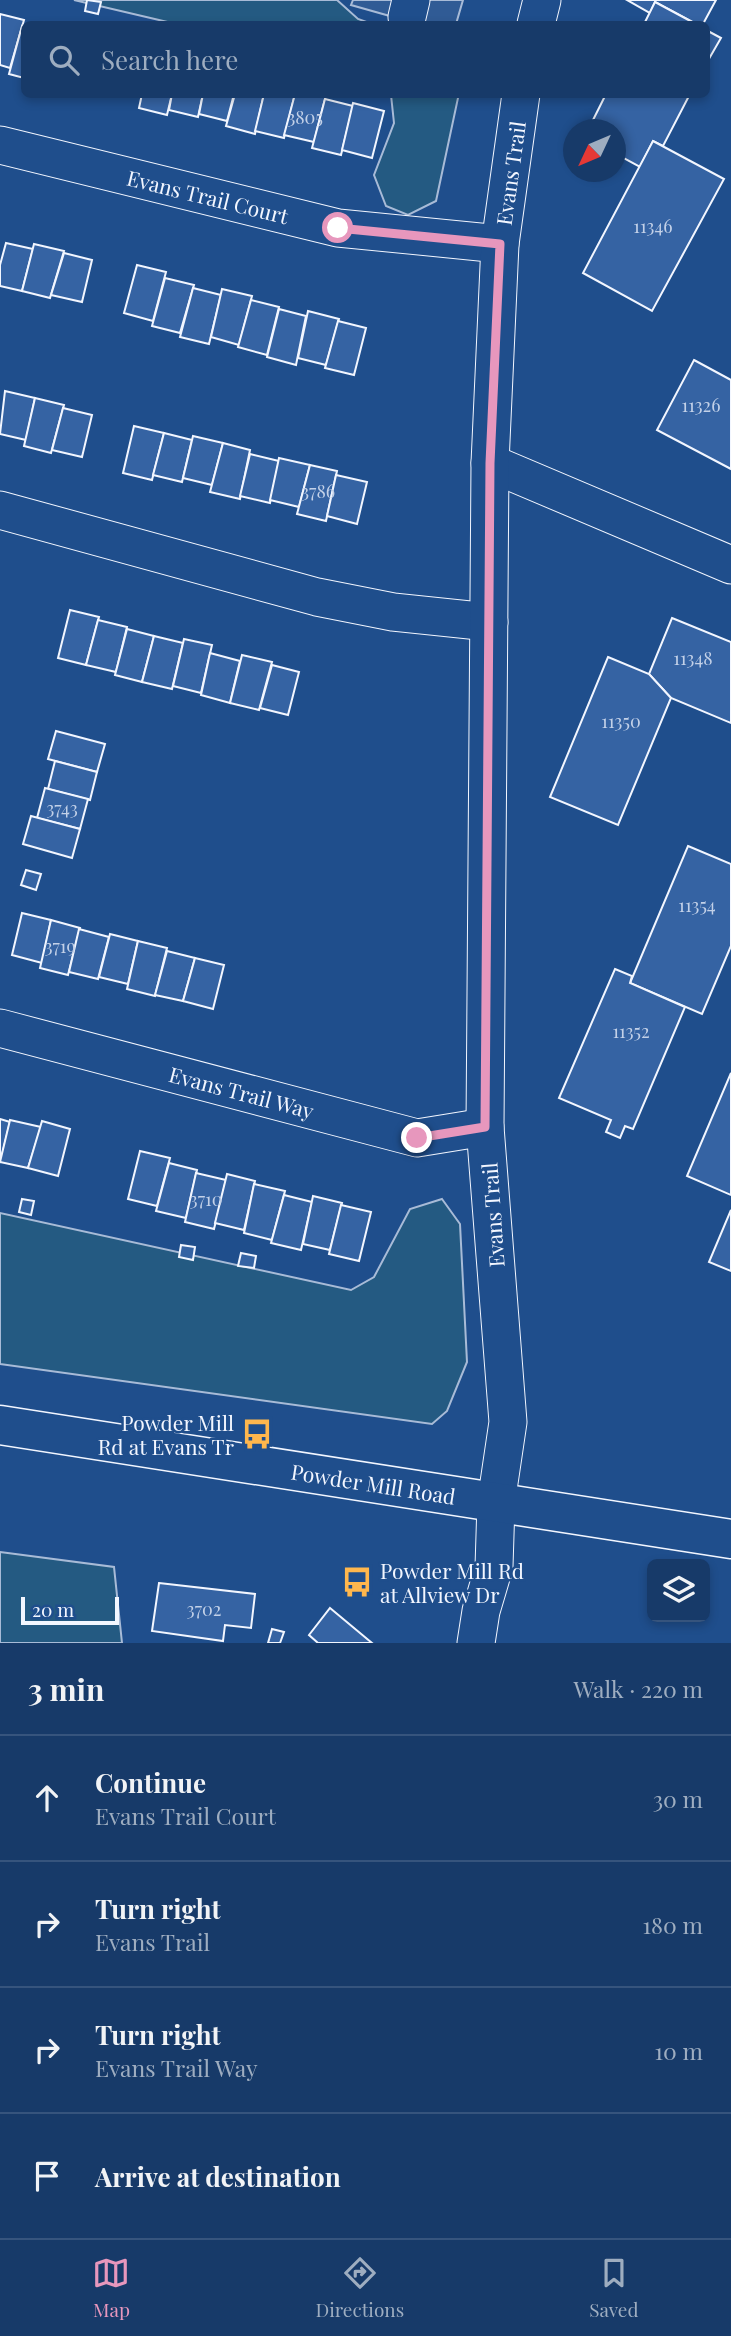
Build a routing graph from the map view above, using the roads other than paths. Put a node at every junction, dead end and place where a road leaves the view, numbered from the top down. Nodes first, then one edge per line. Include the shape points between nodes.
1 (542, 0) edge
2 (537, 21) edge
3 (520, 98) edge
4 (0, 145) edge
5 (500, 244) junction
6 (490, 463) junction
7 (0, 510) edge
8 (731, 565) edge
9 (489, 622) junction
10 (0, 1028) edge
11 (485, 1127) junction
12 (5, 1427) edge
13 (496, 1503) junction
14 (731, 1539) edge
15 (476, 1643) edge

1 - 2 street
3 - 5 street, Evans Trail
4 - 5 street, Evans Trail Court via 338,228
5 - 6 street, Evans Trail
6 - 8 street
6 - 9 street, Evans Trail
7 - 9 street via 317,597 393,612
9 - 11 street, Evans Trail
10 - 11 street, Evans Trail Way via 417,1138
11 - 13 street, Evans Trail via 508,1422
12 - 13 main road, Powder Mill Road
13 - 14 main road, Powder Mill Road
13 - 15 street, Evans Trail via 494,1567

